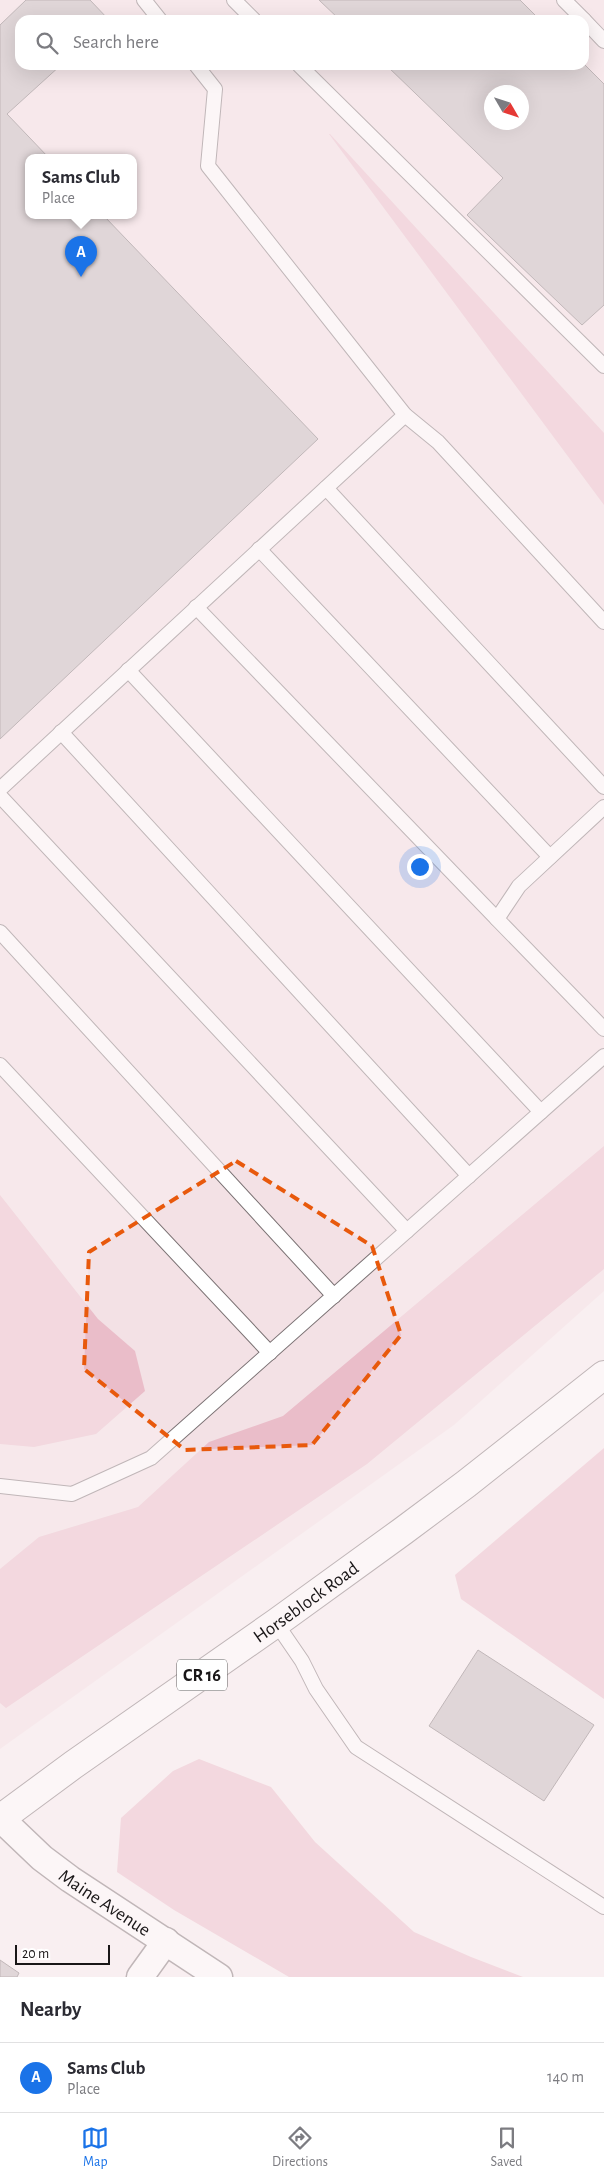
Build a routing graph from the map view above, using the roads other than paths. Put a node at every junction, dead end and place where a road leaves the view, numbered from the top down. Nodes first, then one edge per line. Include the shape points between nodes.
1 (144, 0) edge
2 (234, 0) edge
3 (564, 0) edge
4 (156, 15) edge
5 (249, 15) edge
6 (579, 15) edge
7 (589, 25) edge
8 (604, 41) edge
9 (200, 70) edge
10 (304, 70) edge
11 (604, 366) edge
12 (405, 415) junction
13 (326, 488) junction
14 (259, 549) junction
15 (196, 607) junction
16 (604, 622) edge
17 (128, 670) junction
18 (61, 732) junction
19 (604, 787) edge
20 (0, 789) edge
21 (0, 796) edge
22 (604, 807) edge
23 (550, 857) junction
24 (497, 919) junction
25 (0, 932) edge
26 (604, 1029) edge
27 (604, 1056) edge
28 (0, 1065) edge
29 (541, 1112) junction
30 (469, 1176) junction
31 (407, 1231) junction
32 (334, 1296) junction
33 (270, 1353) junction
34 (604, 1375) edge
35 (0, 1486) edge
36 (276, 1623) junction
37 (0, 1819) edge
38 (604, 1907) edge
39 (166, 1941) junction
40 (140, 1977) edge
41 (219, 1977) edge

1 - 4 lane
2 - 5 lane
3 - 6 lane
7 - 8 lane
9 - 12 lane via 215,89 208,166
10 - 11 lane
12 - 13 lane
12 - 16 lane via 438,442
13 - 14 lane
13 - 19 lane
14 - 15 lane
14 - 23 lane
15 - 17 lane
15 - 24 lane
17 - 18 lane
17 - 29 lane
18 - 20 lane
18 - 30 lane
21 - 31 lane
22 - 23 lane
23 - 24 lane via 519,886
24 - 26 lane
25 - 32 lane
27 - 29 lane
28 - 33 lane
29 - 30 lane
30 - 31 lane
31 - 32 lane
32 - 33 lane
33 - 35 lane via 151,1458 72,1494
34 - 36 main road, Horseblock Road / CR 16 via 466,1484
36 - 37 main road, Horseblock Road / CR 16
36 - 38 lane via 356,1747
37 - 39 street, Maine Avenue via 70,1879
39 - 40 street
39 - 41 street, Maine Avenue

